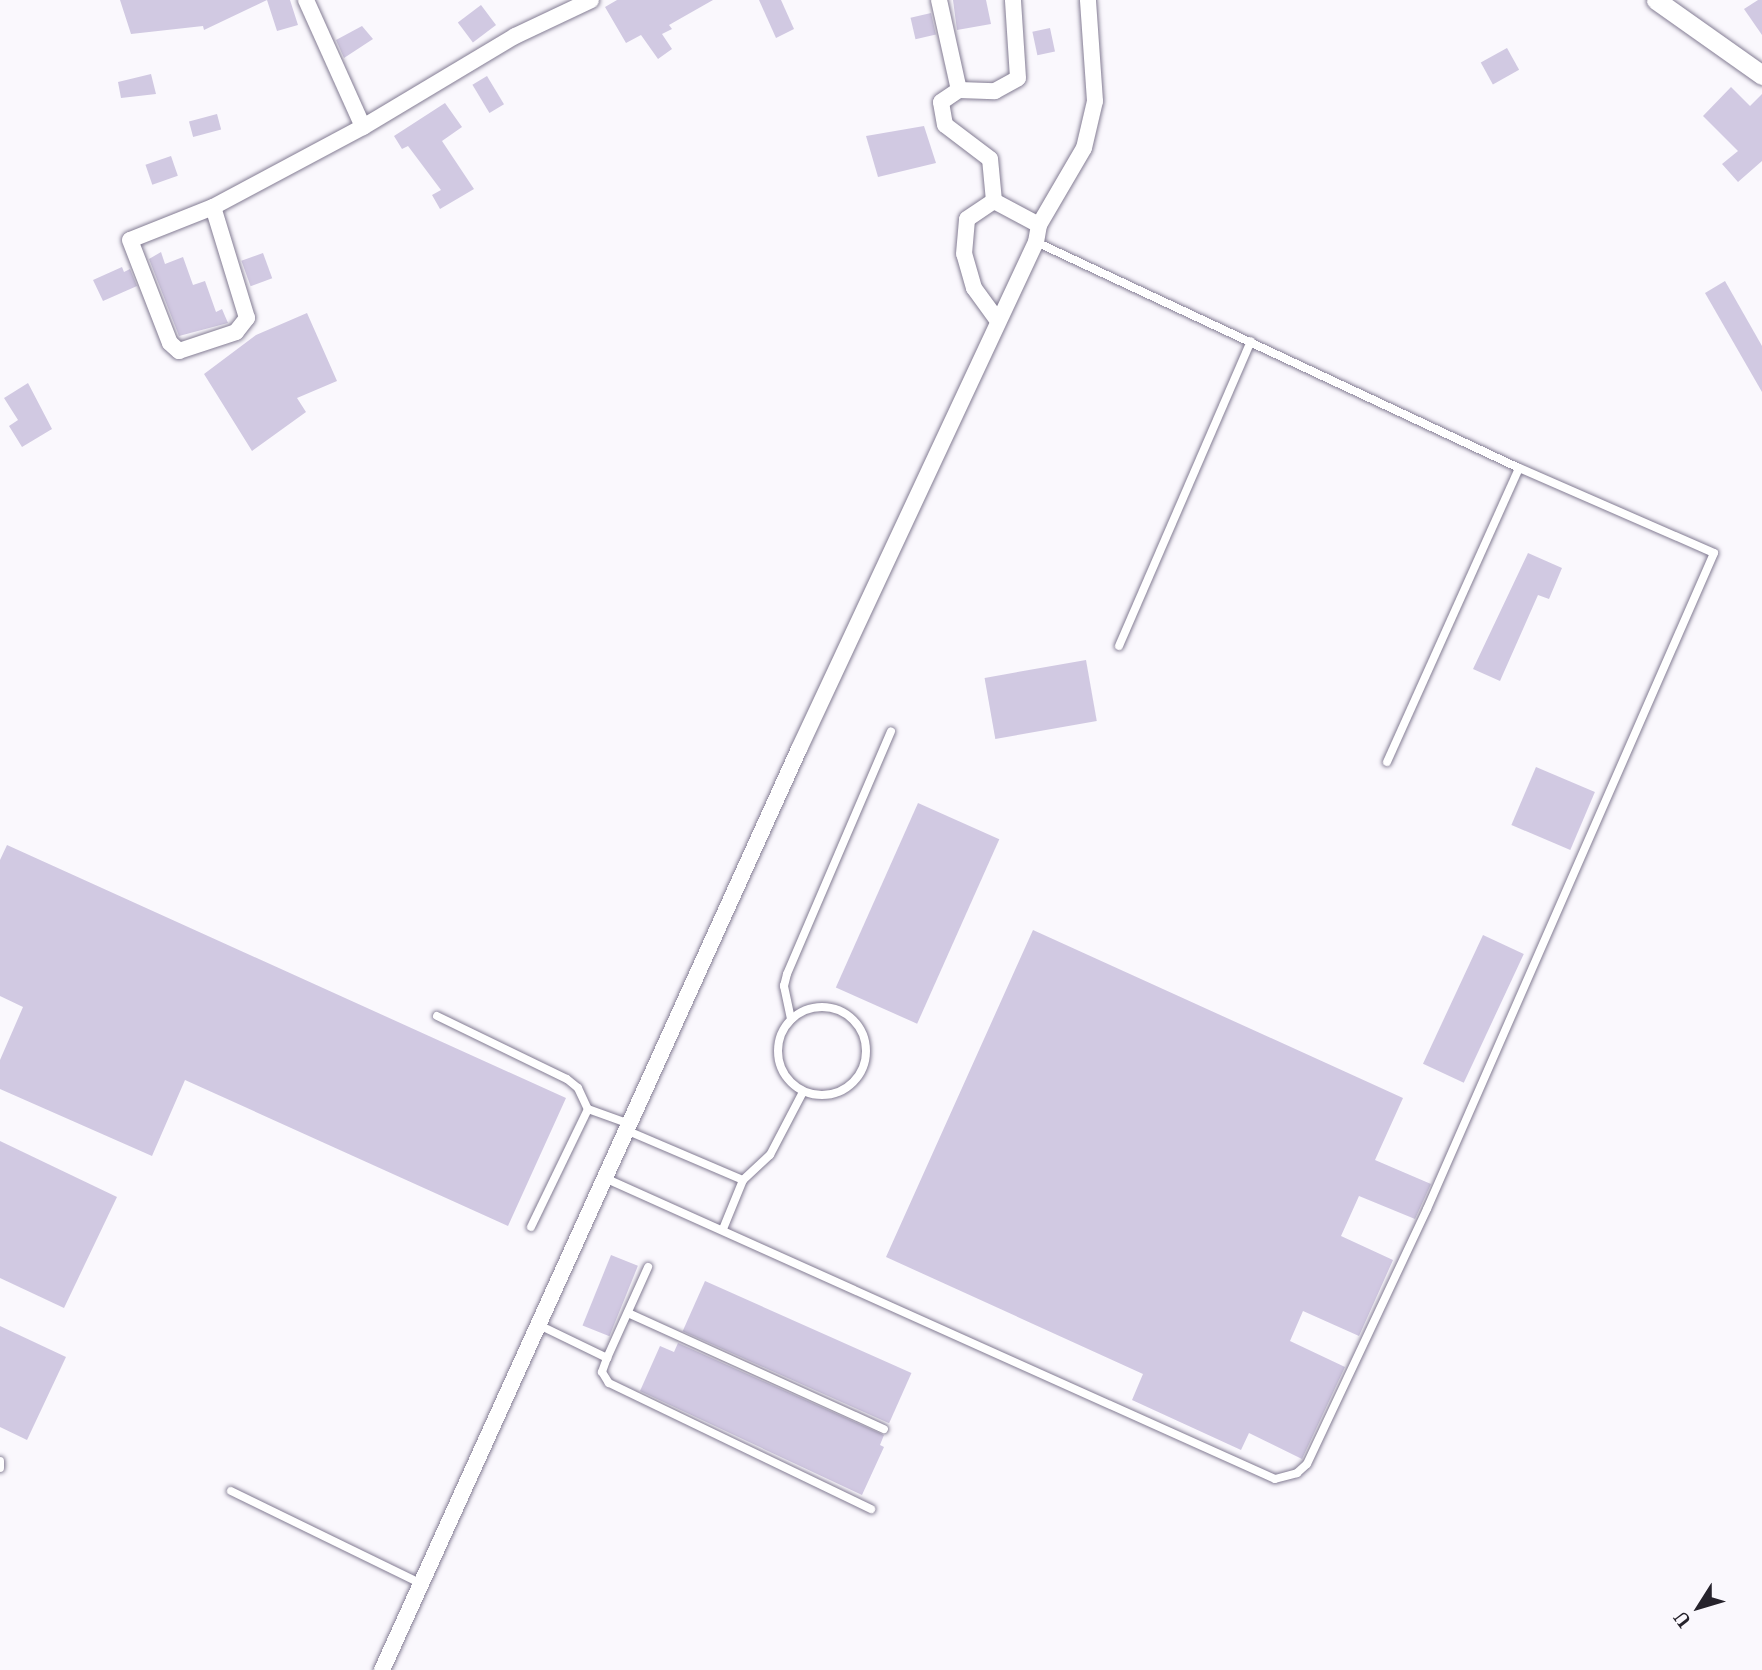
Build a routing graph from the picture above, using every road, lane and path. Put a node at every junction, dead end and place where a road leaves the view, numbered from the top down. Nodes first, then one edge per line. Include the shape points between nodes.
1 (306, 0) edge
2 (591, 0) edge
3 (939, 0) edge
4 (1013, 0) edge
5 (1088, 0) edge
6 (1656, 0) edge
7 (1762, 75) edge
8 (959, 90) junction
9 (363, 127) junction
10 (994, 201) junction
11 (213, 206) junction
12 (1039, 225) junction
13 (1035, 242) junction
14 (998, 321) junction
15 (1251, 341) junction
16 (1519, 468) junction
17 (1119, 646) dead end
18 (891, 731) dead end
19 (1387, 762) dead end
20 (437, 1016) dead end
21 (790, 1019) junction
22 (803, 1092) junction
23 (588, 1109) junction
24 (629, 1127) junction
25 (607, 1179) junction
26 (743, 1180) junction
27 (531, 1227) dead end
28 (723, 1229) junction
29 (648, 1267) dead end
30 (628, 1312) junction
31 (539, 1325) junction
32 (607, 1358) junction
33 (884, 1429) dead end
34 (0, 1461) edge
35 (0, 1468) edge
36 (231, 1492) dead end
37 (871, 1509) dead end
38 (422, 1584) junction
39 (382, 1670) edge

1 - 9 street
2 - 9 street via 470,61
3 - 8 street
4 - 8 street via 1018,78 995,92
5 - 12 street via 1095,101 1084,148
6 - 7 street
8 - 10 street via 946,95 940,113 956,137 990,159
9 - 11 street
10 - 12 street
10 - 14 street via 967,219 964,254 974,288
11 - 11 street via 130,240 170,343 179,351 236,332 247,318
12 - 13 street
13 - 14 street
13 - 15 lane
14 - 24 street
15 - 16 lane
15 - 17 lane
16 - 19 lane
16 - 28 lane via 1708,548 1714,559 1433,1197 1307,1464 1287,1477 1275,1479 1258,1473
18 - 21 lane via 783,986
20 - 23 lane via 567,1079 578,1088
21 - 22 lane via 779,1037 778,1059 786,1079
21 - 22 lane via 809,1008 831,1007 850,1016 863,1033 867,1055 861,1075 845,1090 824,1096
22 - 26 lane via 770,1155
23 - 24 lane
23 - 27 lane
24 - 25 street
24 - 26 lane
25 - 28 lane
25 - 31 street
26 - 28 lane
29 - 30 lane
30 - 32 lane
30 - 33 lane
31 - 32 lane
31 - 38 street
32 - 37 lane via 602,1373 608,1383
34 - 35 lane
36 - 38 lane
38 - 39 street

